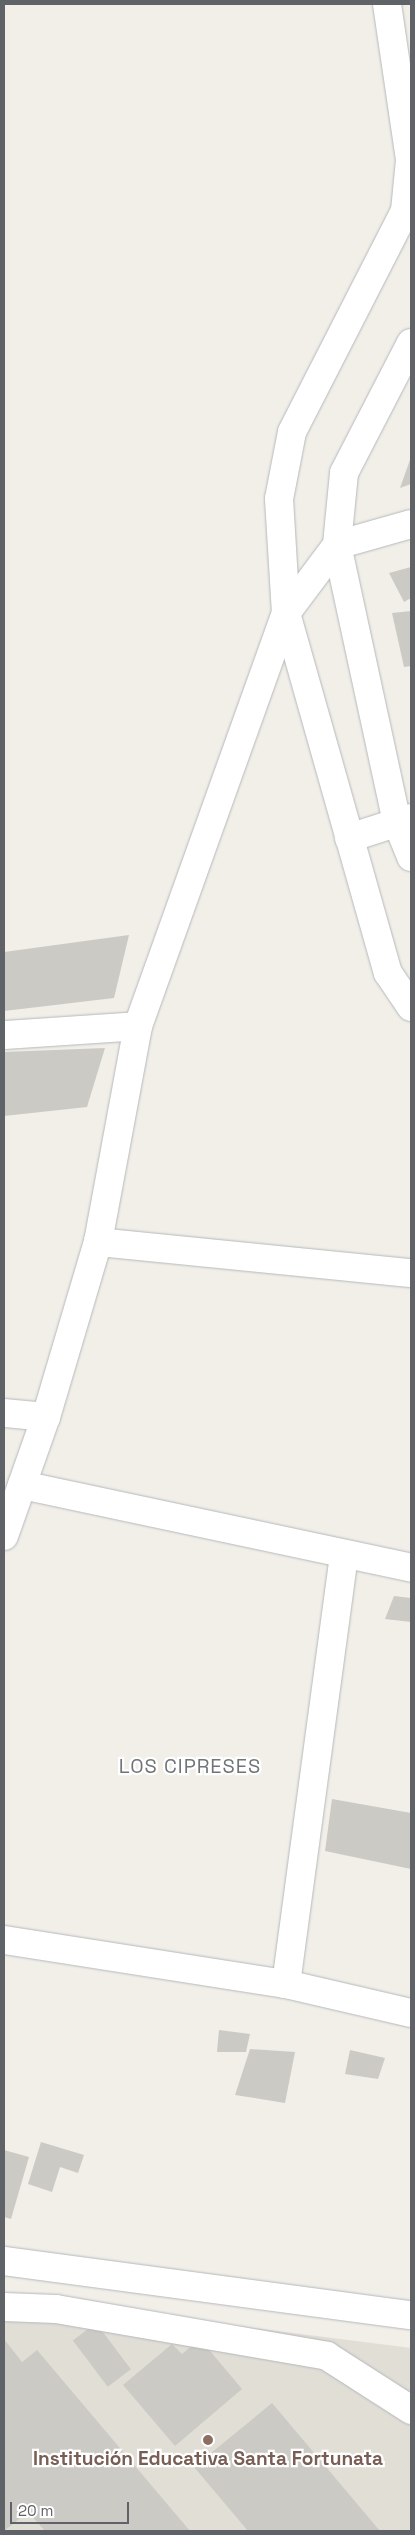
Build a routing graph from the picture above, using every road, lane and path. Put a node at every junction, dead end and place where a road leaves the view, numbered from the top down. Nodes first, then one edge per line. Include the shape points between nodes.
1 (387, 4) edge
2 (411, 343) edge
3 (411, 524) edge
4 (337, 545) junction
5 (286, 613) junction
6 (404, 820) edge
7 (349, 838) junction
8 (411, 857) edge
9 (411, 1007) edge
10 (138, 1026) junction
11 (4, 1035) edge
12 (98, 1242) junction
13 (411, 1274) edge
14 (4, 1413) edge
15 (46, 1417) junction
16 (22, 1485) junction
17 (4, 1536) edge
18 (344, 1556) junction
19 (411, 1568) edge
20 (4, 1940) edge
21 (286, 1984) junction
22 (411, 2013) edge
23 (4, 2260) edge
24 (4, 2307) edge
25 (411, 2315) edge
26 (411, 2410) edge

1 - 5 street via 410,160 405,210 292,432 279,499
2 - 4 street via 344,473
3 - 4 street
4 - 5 street
4 - 6 street
5 - 7 street
5 - 10 street
6 - 7 street
6 - 8 street
7 - 9 street via 388,973
10 - 11 street
10 - 12 street
12 - 13 street
12 - 15 street
14 - 15 street
15 - 16 street
16 - 17 street
16 - 18 street
18 - 19 street
18 - 21 street
20 - 21 street
21 - 22 street
23 - 25 street
24 - 26 street via 56,2309 327,2356

